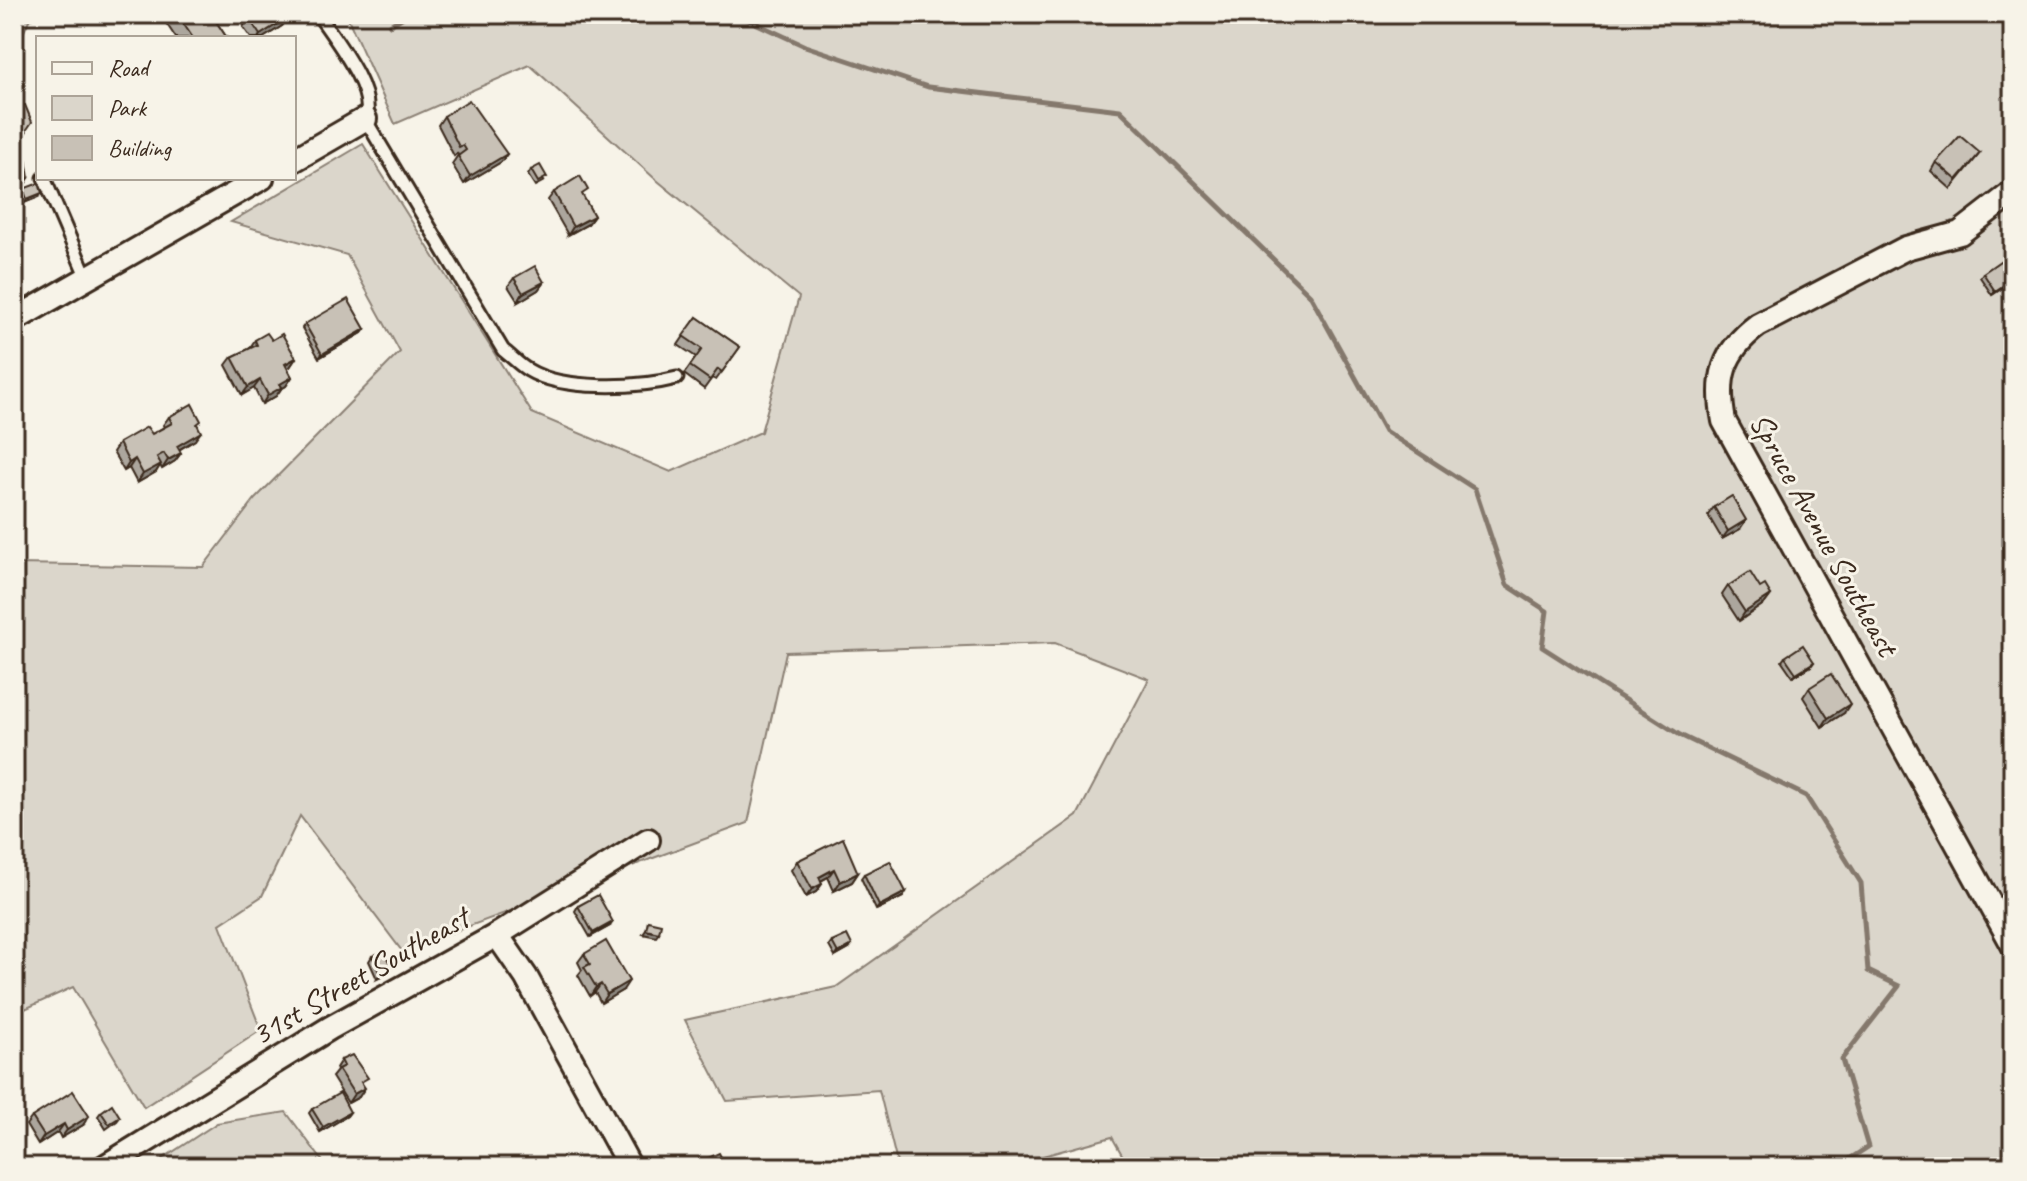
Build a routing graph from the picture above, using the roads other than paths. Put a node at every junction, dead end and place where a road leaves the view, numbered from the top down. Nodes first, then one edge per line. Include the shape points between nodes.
1 (318, 14) edge
2 (365, 119) junction
3 (296, 159) edge
4 (45, 180) edge
5 (258, 180) edge
6 (2013, 192) edge
7 (87, 278) junction
8 (14, 320) edge
9 (677, 378) dead end
10 (648, 840) dead end
11 (497, 935) junction
12 (2013, 945) edge
13 (104, 1167) edge
14 (630, 1167) edge

1 - 2 lane via 366,93
2 - 3 street
2 - 9 lane via 503,350 528,370 559,382 652,384
4 - 7 lane
5 - 7 street
6 - 12 street, Spruce Avenue Southeast via 1960,233 1906,248 1758,325 1738,340 1719,388 1724,421
7 - 8 street
10 - 11 street, 31st Street Southeast
11 - 13 street, 31st Street Southeast via 330,1028
11 - 14 street

